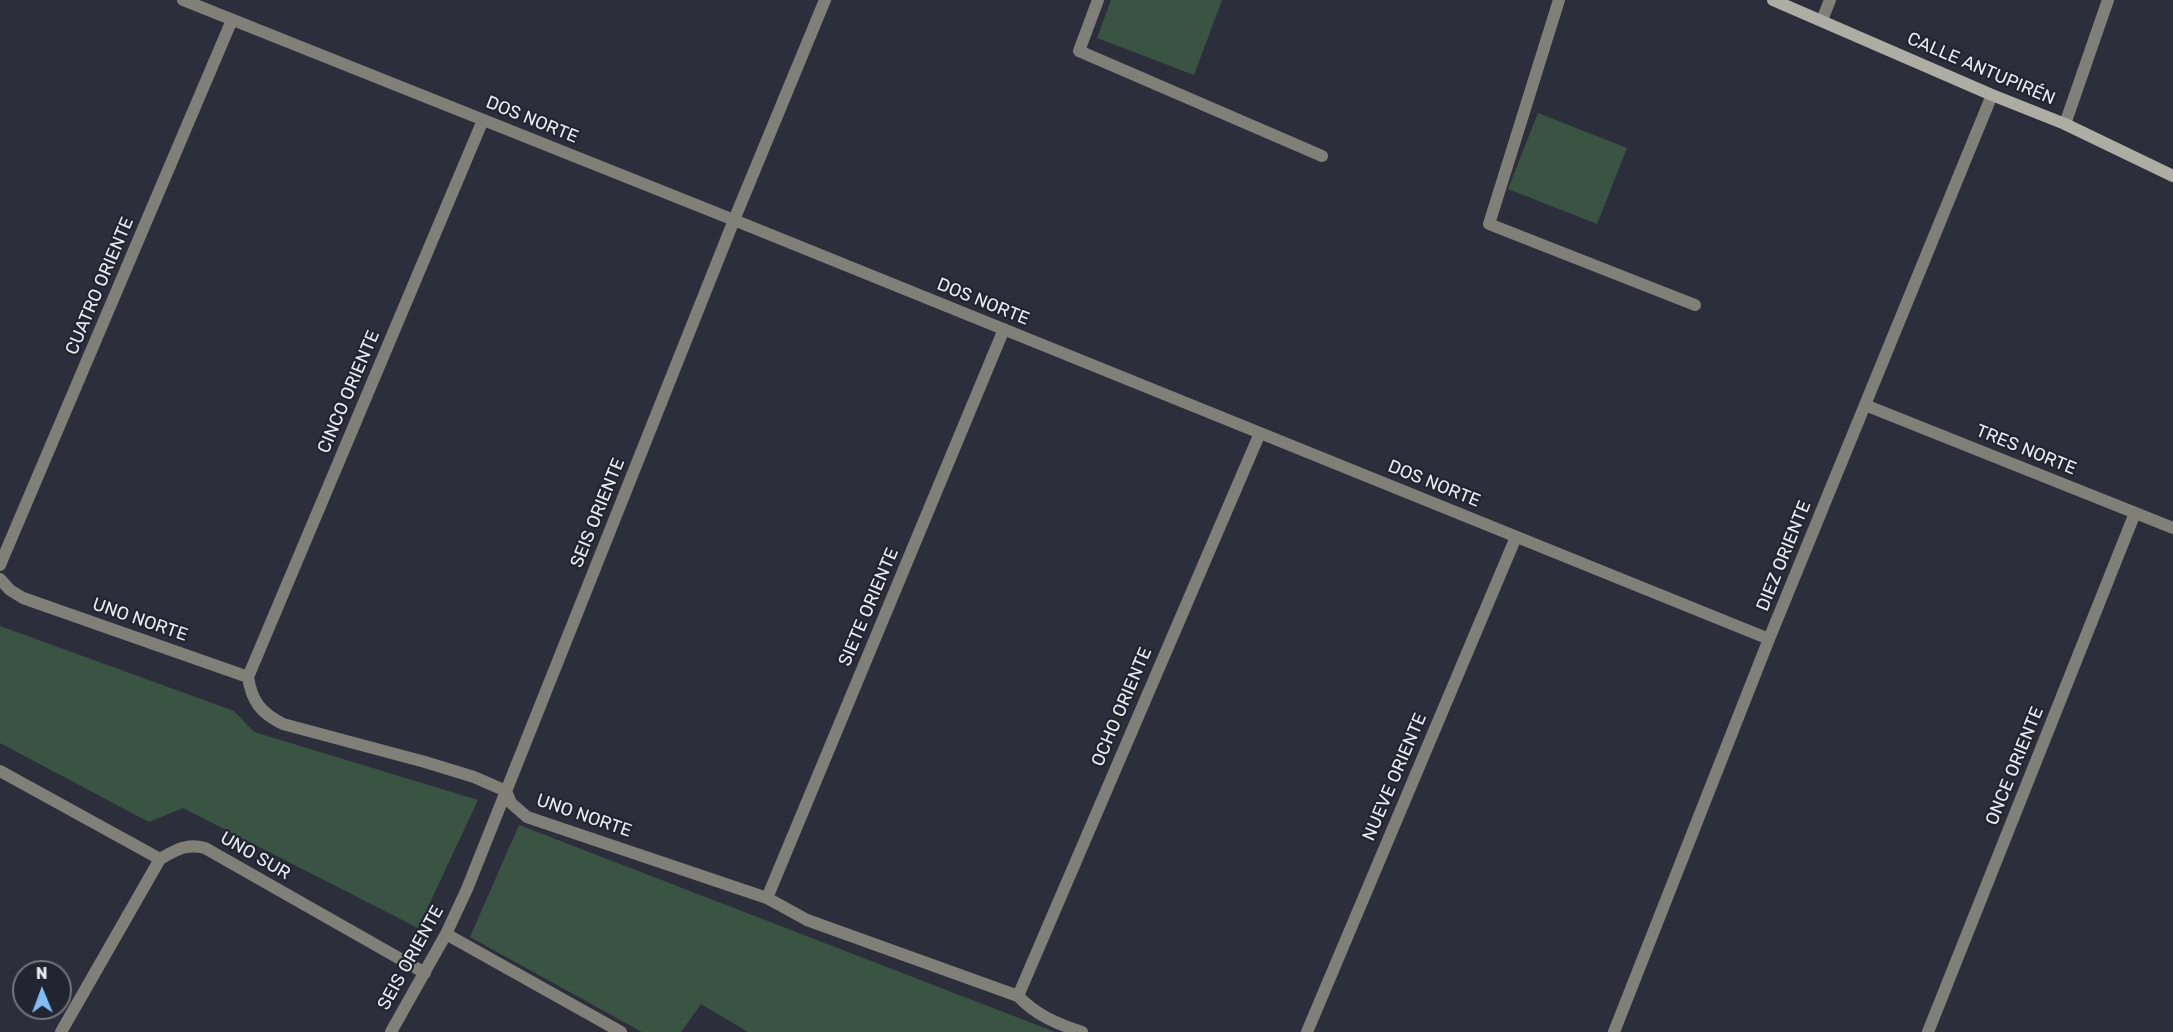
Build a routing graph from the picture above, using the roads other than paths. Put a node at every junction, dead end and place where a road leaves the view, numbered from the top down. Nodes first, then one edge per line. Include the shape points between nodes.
1 (183, 0) edge
2 (825, 0) edge
3 (1098, 0) edge
4 (1559, 0) edge
5 (1773, 0) edge
6 (1830, 0) edge
7 (2108, 0) edge
8 (232, 20) junction
9 (1822, 20) junction
10 (1992, 95) junction
11 (483, 120) junction
12 (2065, 124) junction
13 (1322, 156) dead end
14 (2173, 176) edge
15 (734, 220) junction
16 (1695, 305) dead end
17 (1004, 329) junction
18 (1865, 405) junction
19 (1260, 433) junction
20 (2135, 513) junction
21 (2173, 528) edge
22 (1516, 537) junction
23 (0, 565) edge
24 (0, 579) edge
25 (1769, 639) junction
26 (248, 677) junction
27 (0, 771) edge
28 (506, 791) junction
29 (160, 859) junction
30 (767, 898) junction
31 (446, 934) junction
32 (424, 973) junction
33 (1018, 996) junction
34 (61, 1032) edge
35 (391, 1032) edge
36 (621, 1032) edge
37 (1082, 1032) edge
38 (1307, 1032) edge
39 (1614, 1032) edge
40 (1928, 1032) edge

1 - 8 street, DOS NORTE
2 - 15 street, SEIS ORIENTE
3 - 13 street via 1079,51
4 - 16 street via 1489,224
5 - 9 street, CALLE ANTUPIRÉN
6 - 9 street
7 - 12 street
8 - 11 street, DOS NORTE
8 - 23 street, CUATRO ORIENTE
9 - 10 street, CALLE ANTUPIRÉN
10 - 12 street, CALLE ANTUPIRÉN
10 - 18 street, DIEZ ORIENTE
11 - 15 street, DOS NORTE
11 - 26 street, CINCO ORIENTE
12 - 14 street, CALLE ANTUPIRÉN
15 - 17 street, DOS NORTE
15 - 28 street, SEIS ORIENTE
17 - 19 street, DOS NORTE
17 - 30 street, SIETE ORIENTE
18 - 20 street, TRES NORTE
18 - 25 street, DIEZ ORIENTE
19 - 22 street, DOS NORTE
19 - 33 street, OCHO ORIENTE
20 - 21 street, TRES NORTE
20 - 40 street, ONCE ORIENTE
22 - 25 street, DOS NORTE
22 - 38 street, NUEVE ORIENTE
24 - 26 street, UNO NORTE via 23,598
25 - 39 street, DIEZ ORIENTE
26 - 28 street, UNO NORTE via 258,705 283,724 425,762
27 - 29 street
28 - 30 street, UNO NORTE via 511,803 527,817
28 - 31 street, SEIS ORIENTE
29 - 32 street, UNO SUR via 183,846 205,848
29 - 34 street
30 - 33 street, UNO NORTE via 807,920
31 - 32 street, SEIS ORIENTE
31 - 36 street
32 - 35 street, SEIS ORIENTE
33 - 37 street, UNO NORTE via 1047,1018

